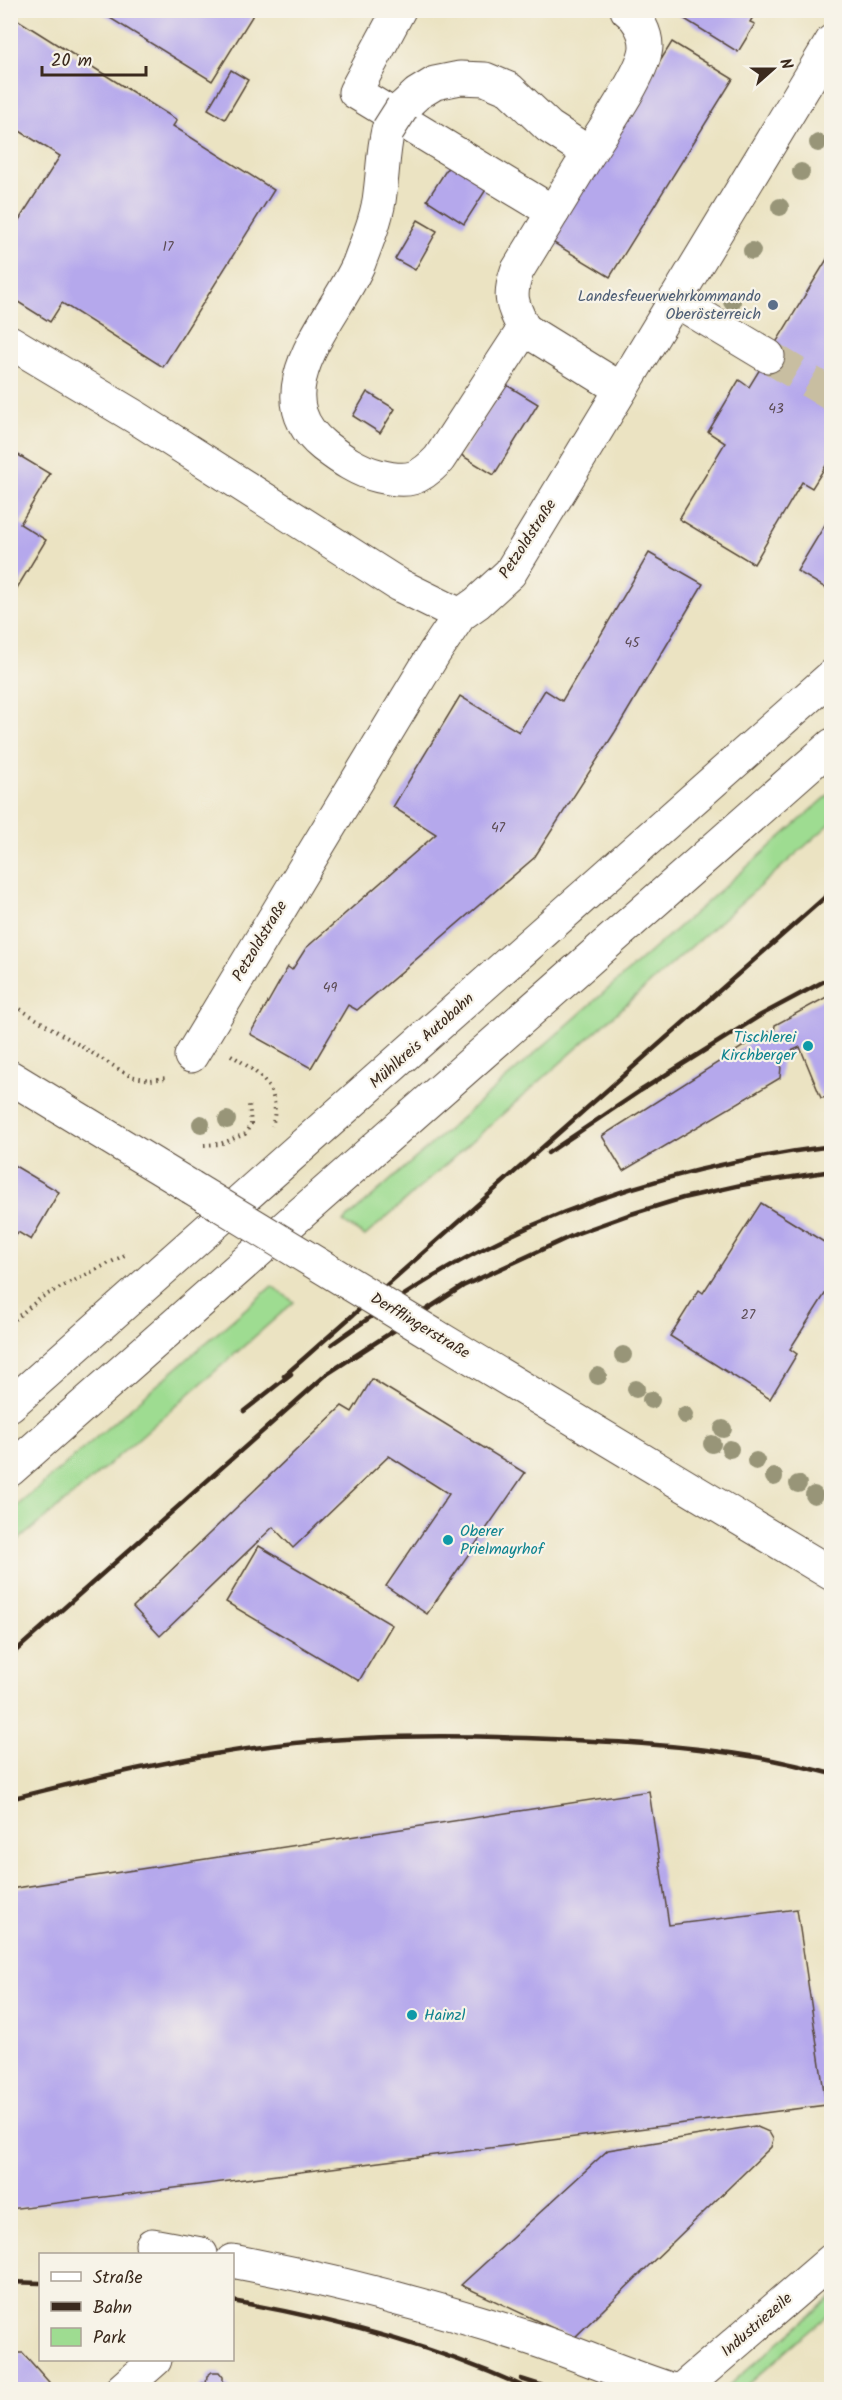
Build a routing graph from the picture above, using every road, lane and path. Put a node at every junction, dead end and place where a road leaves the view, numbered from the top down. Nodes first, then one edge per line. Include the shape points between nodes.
1 (399, 10) edge
2 (627, 10) edge
3 (831, 41) edge
4 (590, 153) junction
5 (553, 212) junction
6 (675, 300) junction
7 (524, 329) junction
8 (10, 342) edge
9 (768, 356) tunnel mouth
10 (621, 389) junction
11 (460, 615) junction
12 (831, 676) edge
13 (831, 745) edge
14 (10, 1003) edge
15 (191, 1056) joint
16 (10, 1077) edge
17 (249, 1104) dead end
18 (204, 1145) dead end
19 (10, 1405) edge
20 (10, 1470) edge
21 (831, 1574) edge
22 (152, 2245) dead end
23 (196, 2253) edge
24 (831, 2260) edge
25 (234, 2264) edge
26 (154, 2361) edge
27 (121, 2390) edge
28 (673, 2390) edge
29 (681, 2390) edge

1 - 5 main road via 355,92
2 - 4 main road via 643,30 647,47 641,67
3 - 6 main road, Petzoldstraße
4 - 5 main road
4 - 7 main road via 549,127 509,89 485,79 435,83 417,94 395,119 382,154 380,195 358,266 313,341 301,372 298,400 302,417 316,440 363,472 410,480 425,474 439,459
5 - 7 main road via 517,271 511,289 514,309
6 - 9 main road
6 - 10 main road, Petzoldstraße
7 - 10 main road
8 - 11 main road via 399,585
10 - 11 main road, Petzoldstraße via 510,573
11 - 15 main road, Petzoldstraße
12 - 19 main road, Mühlkreis Autobahn
13 - 20 main road
14 - 15 path via 130,1076 166,1078 179,1072
16 - 21 main road, Derfflingerstraße, bridge
17 - 18 path via 251,1124 245,1134 220,1144
22 - 23 main road
24 - 29 main road, Industriezeile
25 - 28 main road via 351,2286 529,2337
26 - 27 main road

